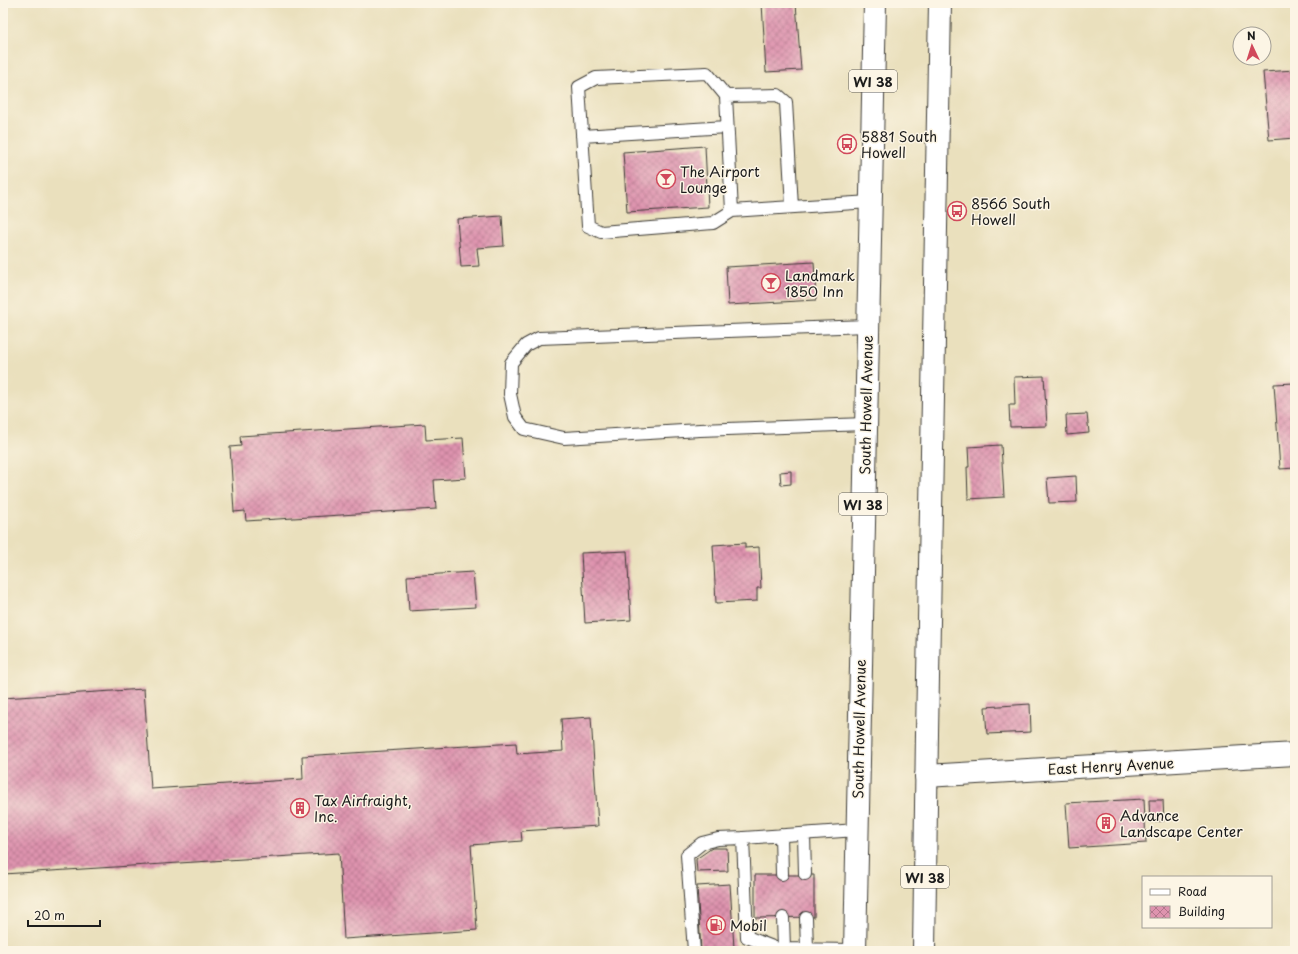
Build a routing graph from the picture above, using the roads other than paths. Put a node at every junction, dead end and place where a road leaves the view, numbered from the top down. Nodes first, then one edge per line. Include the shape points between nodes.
1 (875, 3) edge
2 (940, 3) edge
3 (726, 96) junction
4 (727, 127) junction
5 (582, 136) junction
6 (870, 202) junction
7 (792, 207) junction
8 (732, 211) junction
9 (867, 326) junction
10 (865, 424) junction
11 (1295, 754) edge
12 (926, 776) junction
13 (857, 830) junction
14 (804, 834) junction
15 (781, 835) junction
16 (743, 838) junction
17 (782, 874) dead end
18 (805, 874) dead end
19 (783, 918) dead end
20 (806, 918) dead end
21 (796, 950) edge
22 (694, 951) edge
23 (854, 951) edge
24 (924, 951) edge

1 - 6 main road, South Howell Avenue / WI 38
2 - 12 main road, WI 38
3 - 4 lane
3 - 5 lane via 706,73 596,78 579,87
3 - 7 lane via 778,95 786,102
4 - 5 lane
4 - 8 lane
5 - 8 lane via 588,226 601,232 713,223
6 - 7 lane
6 - 9 main road, South Howell Avenue / WI 38
7 - 8 lane
9 - 10 main road, South Howell Avenue / WI 38
9 - 10 lane via 539,338 526,345 511,363 510,394 514,417 524,429 564,438
10 - 13 main road, South Howell Avenue / WI 38
11 - 12 main road, East Henry Avenue
12 - 24 main road, WI 38
13 - 14 lane
13 - 23 main road, South Howell Avenue / WI 38
14 - 15 lane
14 - 18 lane
15 - 16 lane
15 - 17 lane
16 - 21 lane via 747,937 778,949
16 - 22 lane via 718,838 702,843 687,855
19 - 21 lane
20 - 21 lane
21 - 23 lane

